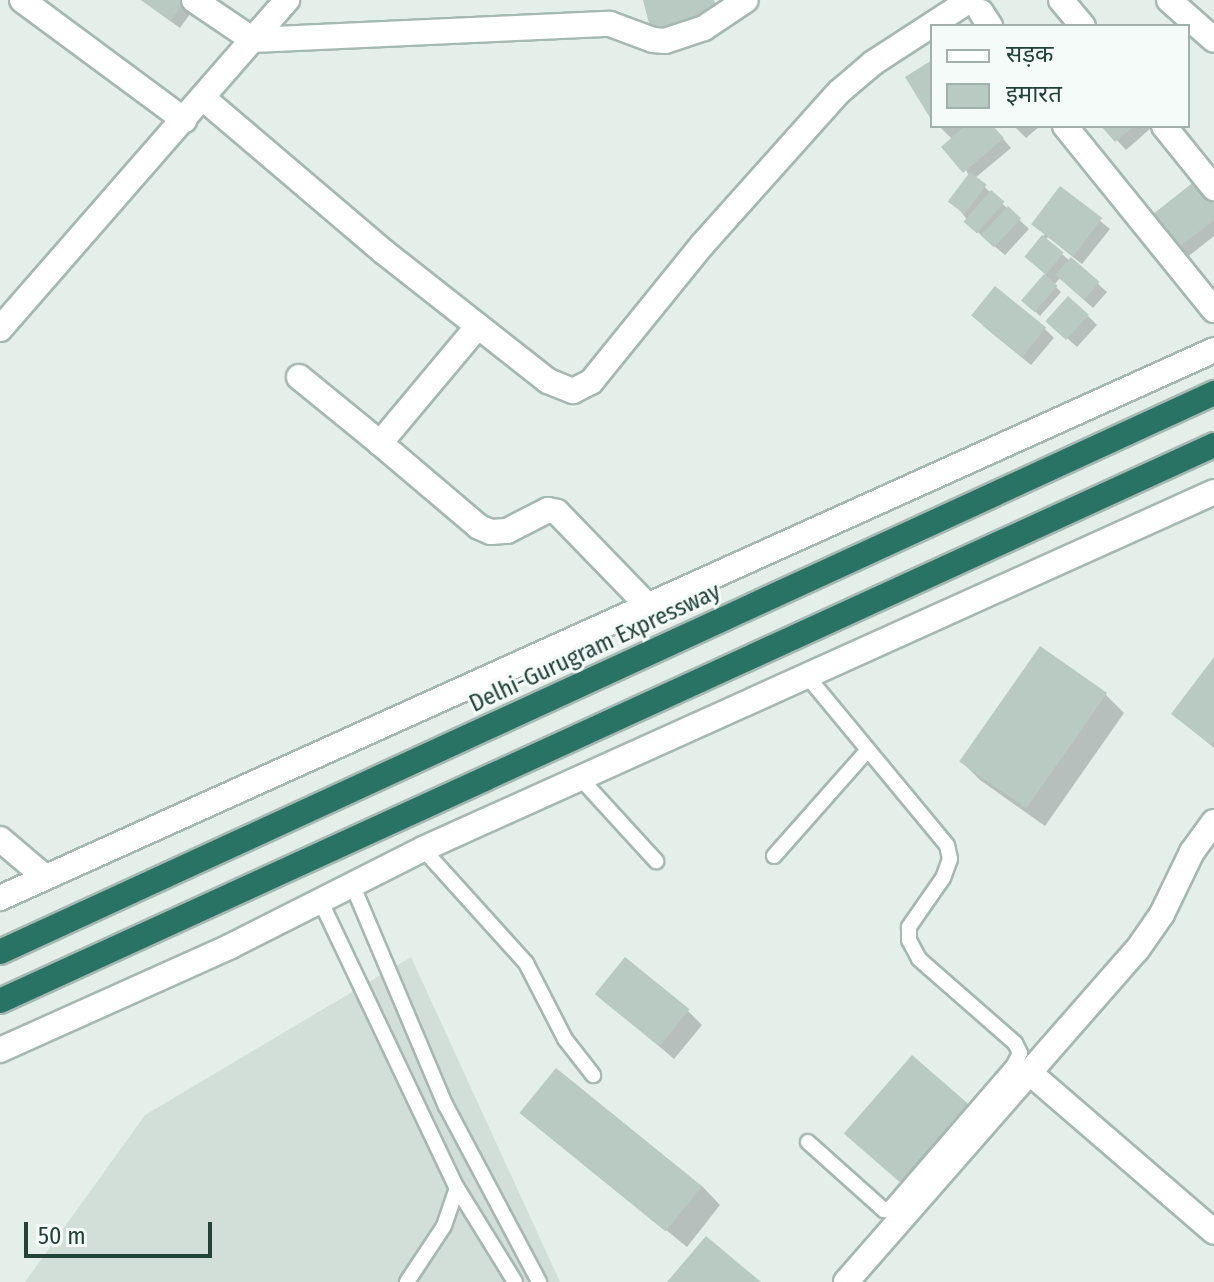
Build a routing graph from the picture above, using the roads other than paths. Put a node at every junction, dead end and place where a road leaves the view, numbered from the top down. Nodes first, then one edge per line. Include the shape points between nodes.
1 (22, 0) edge
2 (194, 0) edge
3 (287, 0) edge
4 (746, 0) edge
5 (1061, 0) edge
6 (1169, 0) edge
7 (971, 9) edge
8 (944, 24) edge
9 (1081, 24) edge
10 (930, 32) edge
11 (253, 40) junction
12 (1214, 40) edge
13 (203, 98) junction
14 (184, 120) junction
15 (1067, 128) edge
16 (1166, 128) edge
17 (1214, 188) edge
18 (1214, 310) edge
19 (478, 326) junction
20 (0, 329) edge
21 (1214, 350) edge
22 (299, 377) dead end
23 (1214, 393) edge
24 (380, 443) junction
25 (1214, 445) edge
26 (1214, 492) edge
27 (647, 605) junction
28 (807, 676) junction
29 (866, 752) junction
30 (580, 778) junction
31 (1214, 822) edge
32 (0, 839) edge
33 (423, 849) junction
34 (774, 856) dead end
35 (656, 861) dead end
36 (45, 877) junction
37 (352, 884) junction
38 (0, 898) edge
39 (320, 900) junction
40 (0, 952) edge
41 (0, 1001) edge
42 (0, 1050) edge
43 (1030, 1073) junction
44 (593, 1075) dead end
45 (808, 1142) dead end
46 (457, 1188) junction
47 (1214, 1232) edge
48 (531, 1267) junction
49 (511, 1281) edge
50 (407, 1282) edge
51 (539, 1282) edge
52 (846, 1282) edge

1 - 14 street
2 - 11 street
3 - 11 street
4 - 11 street via 704,28 665,41 610,24
5 - 9 street
6 - 12 street
7 - 8 street
10 - 19 street via 873,63 839,92 702,245 586,387 573,391 556,385
11 - 13 street
13 - 14 street
13 - 19 street
14 - 20 street
15 - 18 street
16 - 17 street
19 - 24 street
21 - 27 street
22 - 24 street
23 - 40 highway, Delhi-Gurugram Expressway
24 - 27 street via 491,532 507,531 548,510 557,512
25 - 41 highway
26 - 28 street
27 - 36 street
28 - 29 lane
28 - 30 street
29 - 34 lane
29 - 45 lane via 947,845 950,859 943,878 909,927 909,940 919,959 1020,1053 889,1210
30 - 33 street
30 - 35 lane
31 - 43 street via 1192,852 1151,932
32 - 36 street
33 - 37 street
33 - 44 lane via 526,963 565,1039
36 - 38 street
37 - 39 street
37 - 48 lane via 446,1106
39 - 42 street
39 - 46 lane
43 - 47 street
43 - 52 street
46 - 49 lane
46 - 50 lane via 444,1226
48 - 49 lane
48 - 51 lane

